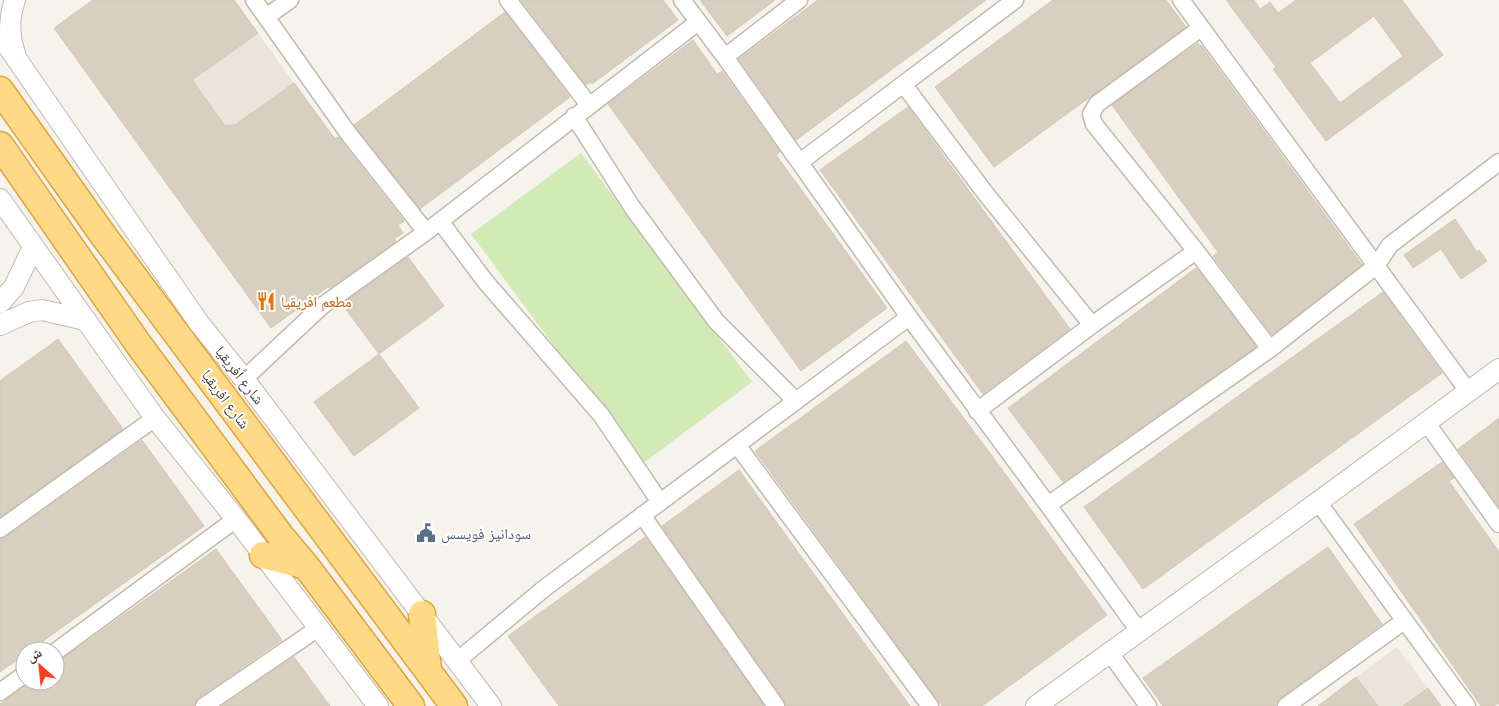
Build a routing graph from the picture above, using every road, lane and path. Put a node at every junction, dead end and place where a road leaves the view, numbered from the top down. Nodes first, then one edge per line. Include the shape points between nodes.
1 (15, 0) edge
2 (254, 0) edge
3 (290, 0) edge
4 (508, 0) edge
5 (682, 0) edge
6 (799, 0) edge
7 (1181, 0) edge
8 (1013, 1) edge
9 (266, 17) junction
10 (698, 22) junction
11 (1201, 28) junction
12 (0, 35) edge
13 (725, 57) junction
14 (17, 59) junction
15 (904, 85) junction
16 (0, 90) edge
17 (588, 105) junction
18 (574, 116) junction
19 (0, 145) edge
20 (800, 162) junction
21 (1499, 162) edge
22 (0, 199) edge
23 (440, 221) junction
24 (426, 232) junction
25 (33, 247) junction
26 (1196, 251) junction
27 (1376, 266) junction
28 (0, 303) edge
29 (909, 317) junction
30 (85, 320) junction
31 (0, 325) edge
32 (1092, 325) junction
33 (1270, 349) junction
34 (1499, 368) edge
35 (244, 379) junction
36 (1468, 391) junction
37 (796, 401) junction
38 (977, 411) junction
39 (155, 418) junction
40 (1426, 422) junction
41 (737, 445) junction
42 (660, 502) junction
43 (1318, 502) junction
44 (1048, 505) junction
45 (642, 515) junction
46 (236, 519) junction
47 (1499, 524) edge
48 (0, 529) edge
49 (263, 555) junction
50 (306, 566) junction
51 (422, 614) junction
52 (1404, 621) junction
53 (317, 628) junction
54 (1139, 631) junction
55 (65, 645) edge
56 (1110, 653) junction
57 (457, 661) junction
58 (428, 670) junction
59 (15, 681) edge
60 (0, 692) edge
61 (1296, 703) edge
62 (204, 706) edge
63 (378, 706) edge
64 (411, 706) edge
65 (454, 706) edge
66 (491, 706) edge
67 (776, 706) edge
68 (930, 706) edge
69 (1036, 706) edge
70 (1148, 706) edge
71 (1467, 706) edge

1 - 14 street via 10,26
2 - 9 street
3 - 9 street
4 - 17 street
5 - 10 street
6 - 13 street
7 - 11 street
8 - 15 street
9 - 24 street via 348,133
10 - 13 street
10 - 17 street
11 - 26 street via 1097,104 1091,114 1094,124
11 - 27 street
12 - 14 street, شارع أفريقيا
13 - 20 street
14 - 35 street, شارع أفريقيا via 199,323
15 - 20 street
15 - 32 street via 986,194
16 - 58 highway, شارع افريقيا via 103,235
17 - 18 street
18 - 23 street
18 - 37 street via 632,207 716,321
19 - 50 highway via 139,345
20 - 29 street
21 - 27 street via 1390,245
22 - 25 street
23 - 24 street
23 - 42 street via 485,281 601,415
24 - 35 street via 322,306
25 - 28 street via 14,288
25 - 30 street
26 - 32 street
26 - 33 street
27 - 33 street
27 - 36 street
29 - 37 street
29 - 38 street
30 - 31 street via 42,310 14,317
30 - 39 street
32 - 38 street
33 - 44 street
34 - 36 street
35 - 51 street, شارع أفريقيا
36 - 40 street
37 - 41 street
38 - 44 street
39 - 46 street
39 - 48 street
40 - 43 street
40 - 47 street
41 - 42 street
41 - 68 street
42 - 45 street
43 - 52 street
43 - 54 street
44 - 54 street
45 - 57 street via 546,587
45 - 67 street
46 - 49 street
46 - 55 street
49 - 50 highway
49 - 53 street
50 - 64 highway
51 - 57 street, شارع أفريقيا
51 - 58 highway
52 - 61 street
52 - 71 street
53 - 62 street
53 - 63 street
54 - 56 street
56 - 69 street
56 - 70 street
57 - 66 street, شارع أفريقيا
58 - 65 highway, شارع افريقيا
59 - 60 street

